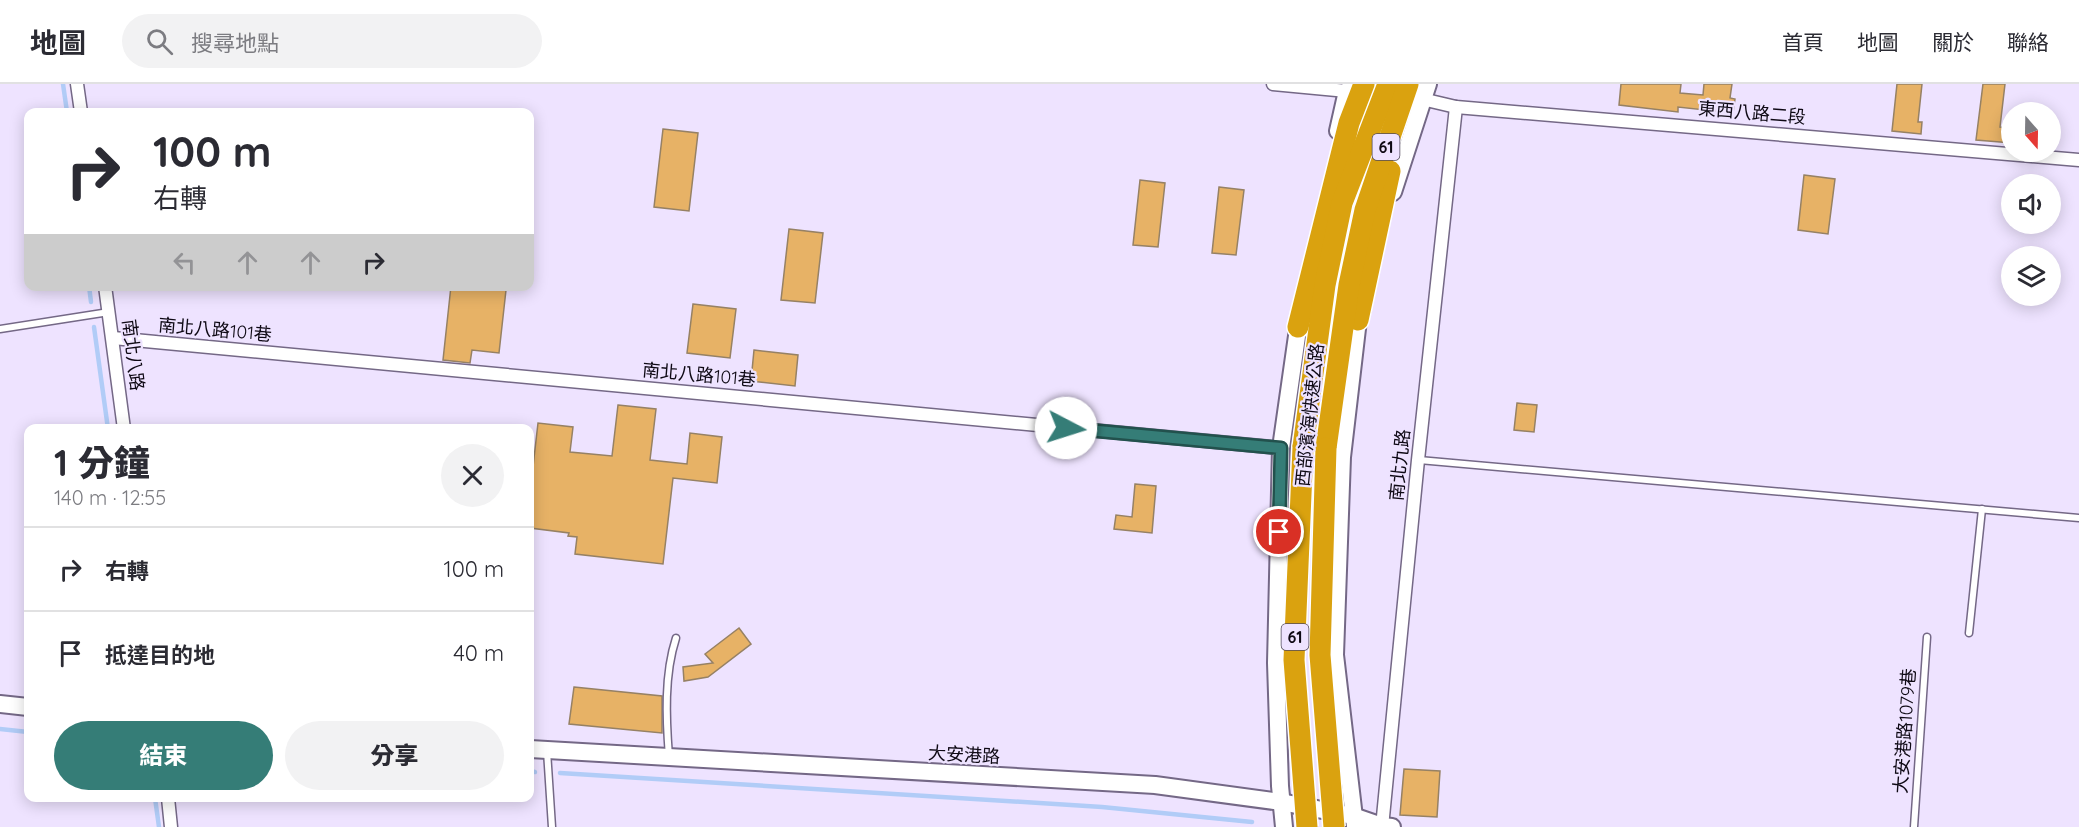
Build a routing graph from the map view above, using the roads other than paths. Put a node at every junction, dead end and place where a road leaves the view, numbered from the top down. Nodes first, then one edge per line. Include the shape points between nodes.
1 (77, 84) edge
2 (1273, 84) edge
3 (1388, 84) edge
4 (1354, 86) edge
5 (1420, 88) edge
6 (1456, 106) junction
7 (80, 108) edge
8 (2079, 160) edge
9 (106, 291) edge
10 (109, 312) junction
11 (1358, 320) joint
12 (1298, 327) joint
13 (0, 329) edge
14 (113, 338) junction
15 (123, 424) edge
16 (1281, 448) junction
17 (1418, 460) junction
18 (1982, 509) junction
19 (2079, 518) edge
20 (1968, 633) dead end
21 (1927, 637) dead end
22 (676, 638) dead end
23 (0, 704) edge
24 (24, 707) edge
25 (534, 749) edge
26 (547, 750) junction
27 (669, 757) junction
28 (168, 802) edge
29 (1281, 802) junction
30 (1354, 821) edge
31 (171, 827) edge
32 (552, 827) edge
33 (1284, 827) edge
34 (1307, 827) edge
35 (1334, 827) edge
36 (1385, 827) edge
37 (1914, 827) edge

1 - 7 street
2 - 4 street
3 - 34 highway, 西部濱海快速公路 / 61, bridge via 1342,203 1325,285 1303,447 1294,660
4 - 12 highway
5 - 6 street, 東西八路二段
5 - 11 highway via 1391,166
5 - 35 highway, 西部濱海快速公路 / 61, bridge via 1365,210 1326,448 1320,656
6 - 8 street, 東西八路二段
6 - 17 street, 南北九路
9 - 10 street, 南北八路
10 - 13 lane
10 - 14 street, 南北八路
11 - 30 street via 1342,457 1335,655
12 - 16 street
14 - 15 street, 南北八路
14 - 16 street, 南北八路101巷
16 - 29 street via 1276,663
17 - 18 lane
17 - 36 street, 南北九路
18 - 19 lane
18 - 20 lane
21 - 37 lane, 大安港路1079巷
22 - 27 lane via 670,658
23 - 24 street
25 - 26 street, 大安港路
26 - 27 street, 大安港路
26 - 32 lane
27 - 29 street, 大安港路 via 1155,786
28 - 31 street
29 - 30 street, 大安港路
29 - 33 street
30 - 36 street, 大安港路

